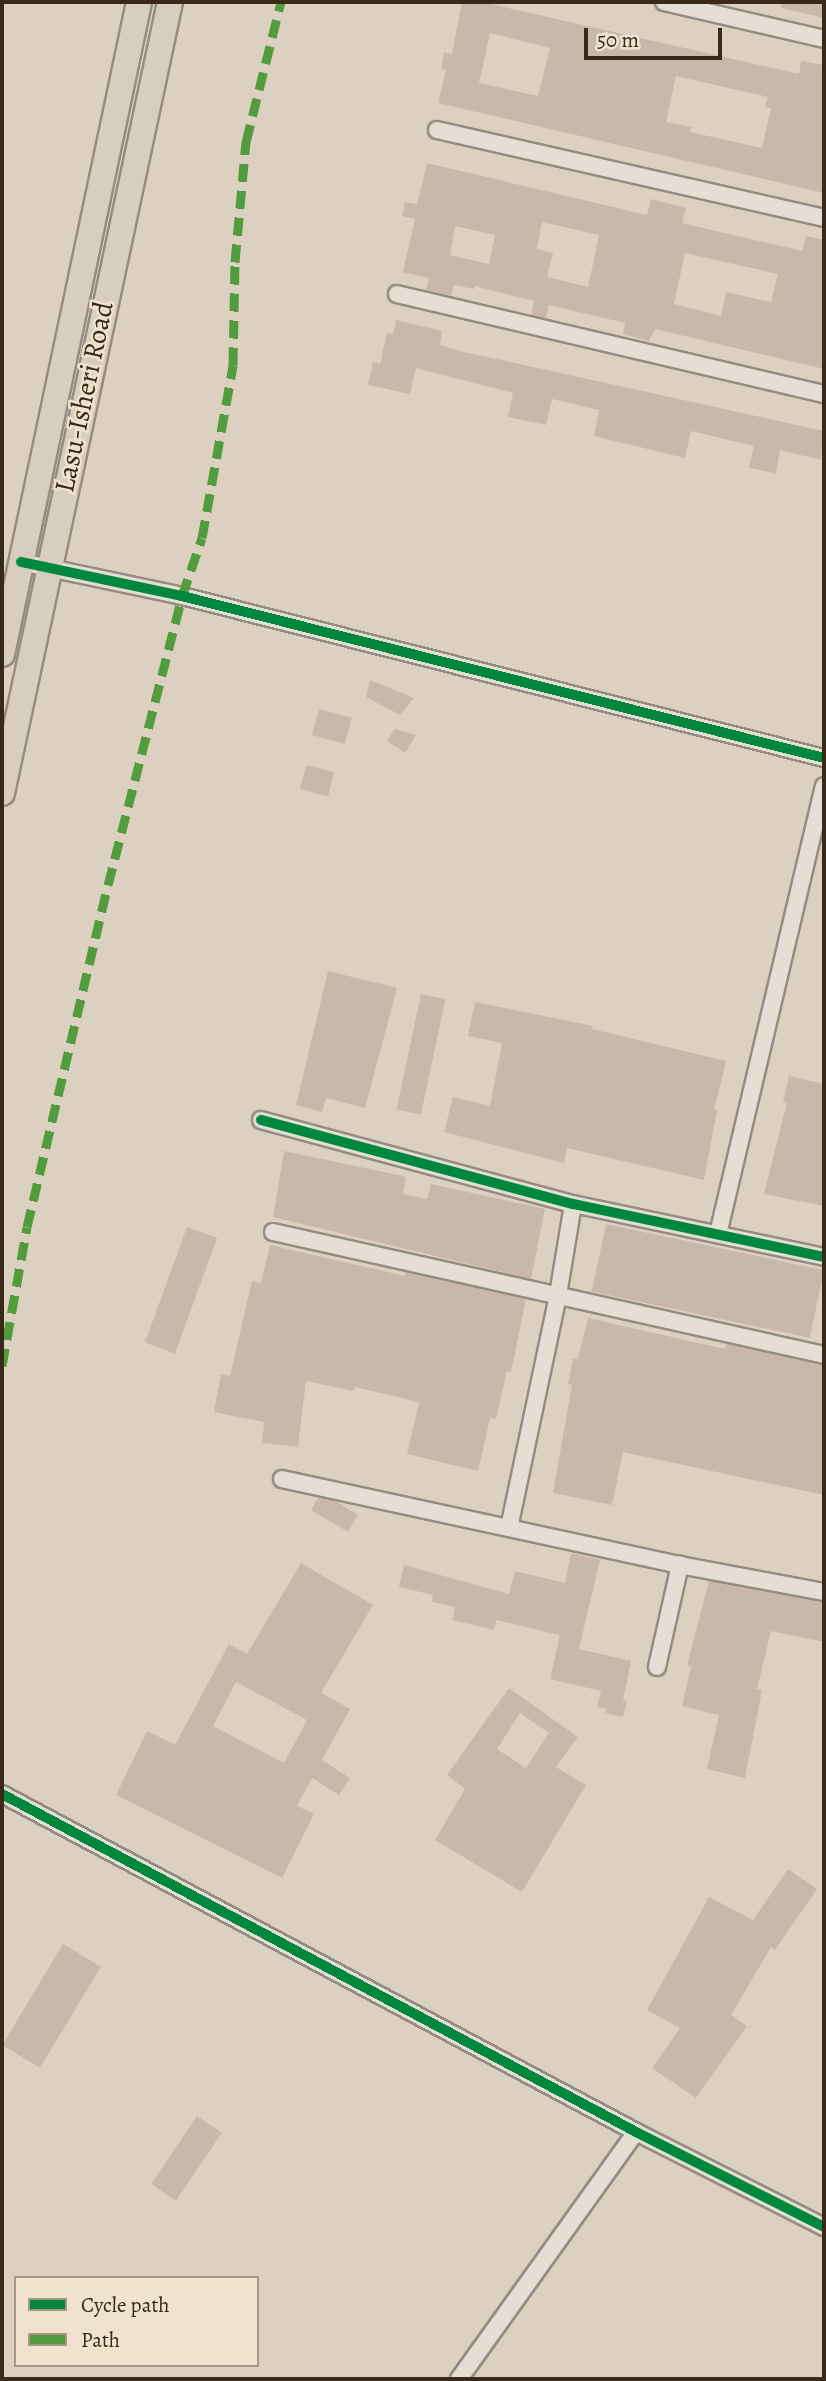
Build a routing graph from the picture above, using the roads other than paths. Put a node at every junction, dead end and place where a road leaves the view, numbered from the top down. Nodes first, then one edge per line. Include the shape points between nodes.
1 (139, 2) edge
2 (170, 2) edge
3 (664, 2) edge
4 (824, 39) edge
5 (437, 130) dead end
6 (824, 218) edge
7 (397, 294) dead end
8 (824, 394) edge
9 (21, 562) junction
10 (48, 565) junction
11 (2, 654) edge
12 (824, 758) edge
13 (824, 786) edge
14 (2, 793) edge
15 (261, 1120) dead end
16 (573, 1204) junction
17 (273, 1233) dead end
18 (718, 1234) junction
19 (824, 1256) edge
20 (558, 1295) junction
21 (824, 1355) edge
22 (282, 1479) dead end
23 (509, 1528) junction
24 (680, 1565) junction
25 (824, 1592) edge
26 (657, 1667) dead end
27 (2, 1794) edge
28 (636, 2132) junction
29 (824, 2227) edge
30 (459, 2379) edge

1 - 9 main road, Lasu-Isheri Road
2 - 10 main road, Lasu-Isheri Road
3 - 4 street
5 - 6 street
7 - 8 street
9 - 10 street
9 - 11 main road, Lasu-Isheri Road
10 - 12 street
10 - 14 main road, Lasu-Isheri Road
13 - 18 street
15 - 16 street
16 - 18 street
16 - 20 street
17 - 20 street
18 - 19 street
20 - 21 street
20 - 23 street
22 - 23 street
23 - 24 street
24 - 25 street
24 - 26 street
27 - 28 street
28 - 29 street
28 - 30 street

